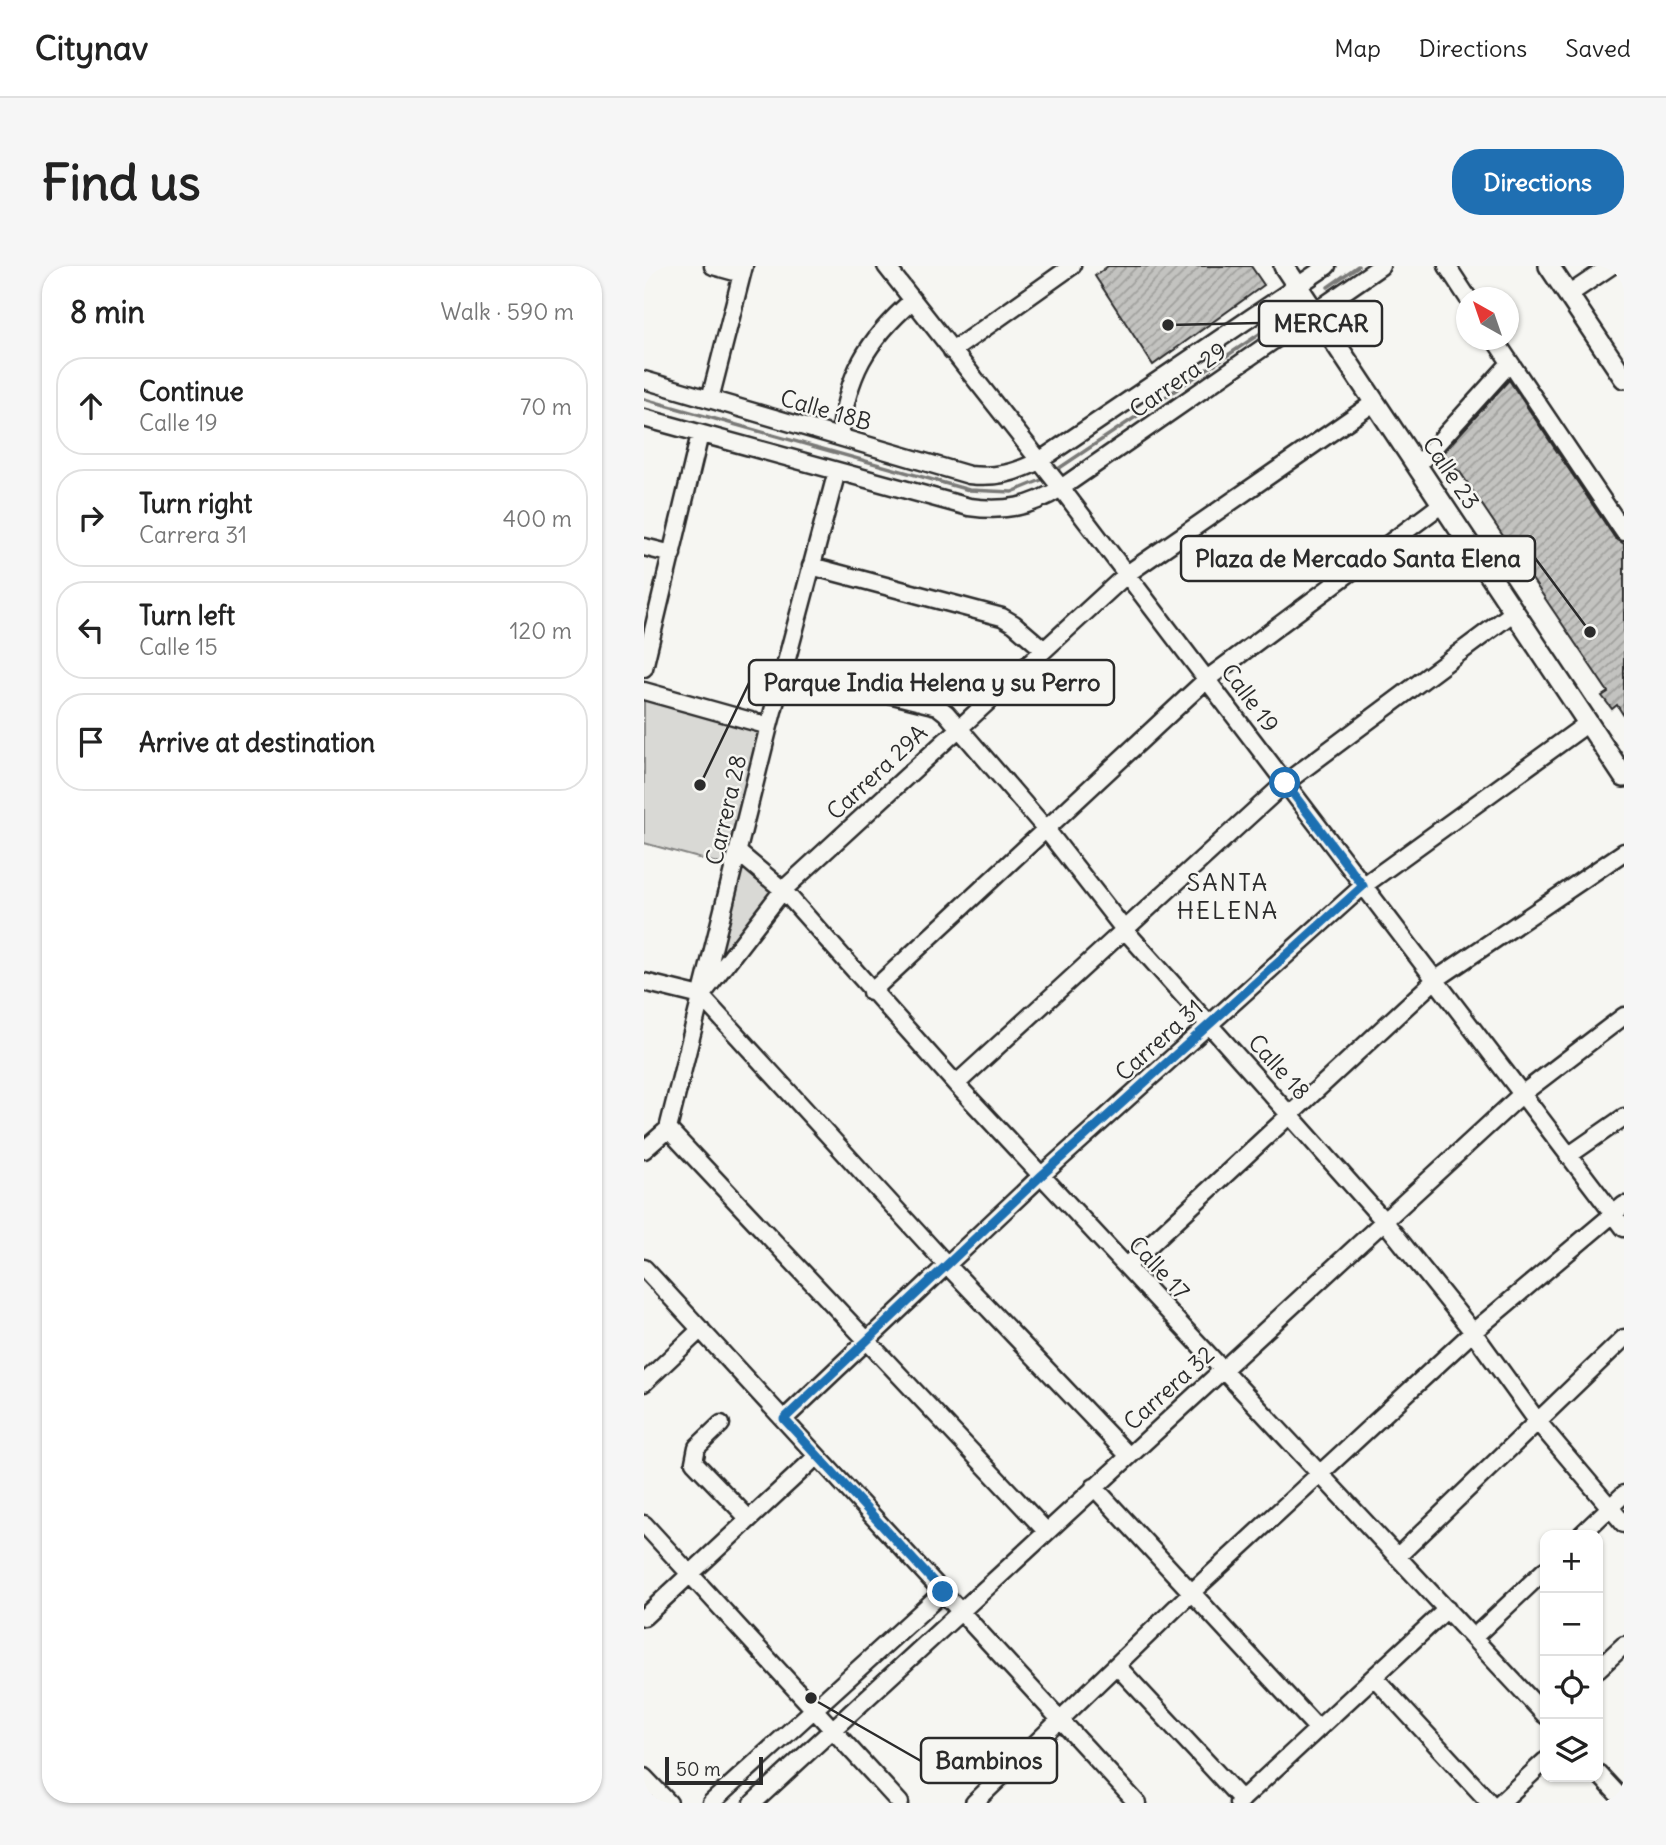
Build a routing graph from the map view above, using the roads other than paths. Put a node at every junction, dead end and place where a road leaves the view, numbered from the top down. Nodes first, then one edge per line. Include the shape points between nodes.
1 (713, 266) edge
2 (886, 266) edge
3 (1072, 266) edge
4 (1284, 266) edge
5 (1327, 266) edge
6 (1381, 266) edge
7 (1447, 266) edge
8 (1549, 266) edge
9 (1611, 266) edge
10 (743, 270) edge
11 (1298, 286) junction
12 (1461, 287) edge
13 (1568, 295) junction
14 (913, 300) junction
15 (1315, 312) junction
16 (1502, 350) edge
17 (952, 351) junction
18 (1510, 363) junction
19 (1624, 378) edge
20 (644, 380) edge
21 (710, 399) junction
22 (1375, 402) junction
23 (644, 418) edge
24 (700, 433) junction
25 (840, 437) junction
26 (1042, 465) junction
27 (1418, 466) junction
28 (837, 471) junction
29 (996, 476) joint
30 (1059, 486) junction
31 (1443, 504) junction
32 (1624, 532) edge
33 (644, 547) edge
34 (673, 554) junction
35 (811, 566) junction
36 (1126, 574) junction
37 (1514, 612) junction
38 (1043, 649) junction
39 (644, 668) edge
40 (784, 668) junction
41 (1207, 679) junction
42 (644, 691) edge
43 (1588, 723) junction
44 (769, 726) junction
45 (958, 729) junction
46 (1624, 776) edge
47 (1285, 783) junction
48 (1045, 828) junction
49 (1624, 852) edge
50 (739, 853) junction
51 (1363, 886) junction
52 (783, 890) junction
53 (1123, 928) junction
54 (1435, 980) junction
55 (644, 982) edge
56 (871, 992) junction
57 (701, 996) junction
58 (1624, 1016) edge
59 (1209, 1025) junction
60 (956, 1084) junction
61 (1522, 1094) junction
62 (1292, 1115) junction
63 (1624, 1118) edge
64 (668, 1129) junction
65 (644, 1150) edge
66 (1568, 1156) junction
67 (1042, 1175) junction
68 (1618, 1209) edge
69 (1385, 1222) junction
70 (1624, 1228) edge
71 (947, 1265) junction
72 (1127, 1266) junction
73 (644, 1268) edge
74 (701, 1329) junction
75 (1473, 1332) junction
76 (1624, 1338) edge
77 (867, 1340) junction
78 (1223, 1369) junction
79 (644, 1383) edge
80 (784, 1419) junction
81 (1538, 1422) junction
82 (721, 1424) dead end
83 (1128, 1455) junction
84 (817, 1456) junction
85 (1320, 1474) junction
86 (1094, 1487) junction
87 (1624, 1494) edge
88 (1610, 1508) junction
89 (750, 1519) junction
90 (644, 1524) edge
91 (1624, 1524) edge
92 (1586, 1530) edge
93 (1046, 1531) junction
94 (1397, 1557) junction
95 (692, 1573) junction
96 (1540, 1575) edge
97 (943, 1592) junction
98 (1192, 1592) junction
99 (1447, 1609) junction
100 (960, 1611) junction
101 (644, 1617) edge
102 (1474, 1638) junction
103 (1624, 1645) edge
104 (1603, 1664) edge
105 (1117, 1666) junction
106 (1374, 1677) junction
107 (814, 1709) junction
108 (1540, 1710) edge
109 (1061, 1719) junction
110 (832, 1729) junction
111 (1318, 1729) junction
112 (1540, 1766) edge
113 (644, 1777) edge
114 (1603, 1779) edge
115 (1619, 1797) edge
116 (1240, 1801) edge
117 (669, 1803) edge
118 (711, 1803) edge
119 (753, 1803) edge
120 (900, 1803) edge
121 (974, 1803) edge
122 (1136, 1803) edge
123 (1490, 1803) edge
124 (1500, 1803) edge

1 - 10 street
2 - 14 street, Calle 19
3 - 17 street
4 - 11 main road, Calle 23
5 - 11 street, Carrera 29
6 - 15 street, Carrera 29
7 - 12 street
8 - 13 main road
9 - 13 street
10 - 21 street
11 - 15 main road, Calle 23
11 - 26 street, Carrera 29
13 - 19 main road
14 - 17 street, Calle 19
14 - 25 street via 867,347 843,406
15 - 22 main road, Calle 23
15 - 30 street, Carrera 29
16 - 18 street
17 - 26 street, Calle 19
18 - 27 street
18 - 32 street
20 - 21 street, Calle 18B
21 - 25 street, Calle 18B
22 - 27 main road, Calle 23
22 - 36 street, Carrera 29A
23 - 24 street
24 - 28 street
24 - 34 street
25 - 29 street, Calle 18B via 969,475
26 - 29 street, Carrera 29
26 - 30 street, Calle 19
27 - 31 main road, Calle 23
28 - 30 street, Carrera 29 via 992,510 1032,504
28 - 35 street, Carrera 28
30 - 36 street, Calle 19
31 - 37 main road, Calle 23
31 - 41 street
33 - 34 street
34 - 39 street
35 - 38 street via 1002,617
35 - 40 street, Carrera 28
36 - 38 street, Carrera 29A
36 - 41 street, Calle 19
37 - 43 main road, Calle 23
37 - 47 street
38 - 45 street, Carrera 29A
40 - 44 street, Carrera 28
40 - 45 street, Calle 18 via 937,706
41 - 47 street, Calle 19
41 - 48 street
42 - 44 street
43 - 46 main road, Calle 23
43 - 51 street, Carrera 31
44 - 50 street, Carrera 28
45 - 48 street, Calle 18
45 - 52 street, Carrera 29A
47 - 51 street, Calle 19
47 - 53 street
48 - 53 street, Calle 18
48 - 56 street
49 - 54 street
50 - 52 street, Calle 17
50 - 57 street, Carrera 28
51 - 54 street, Calle 19
51 - 59 street, Carrera 31
52 - 56 street, Calle 17
52 - 57 street, Carrera 29A
53 - 59 street, Calle 18
53 - 60 street
54 - 61 street, Calle 19
54 - 62 street
55 - 57 street
56 - 60 street, Calle 17
57 - 64 street, Carrera 29A
57 - 71 street
58 - 61 street, Carrera 32
59 - 62 street, Calle 18
59 - 67 street, Carrera 31
60 - 67 street, Calle 17
61 - 66 street, Calle 19
61 - 69 street, Carrera 32
62 - 69 street, Calle 18
62 - 72 street
63 - 66 street
64 - 65 street
64 - 77 street
66 - 68 street, Calle 19
67 - 71 street, Carrera 31
67 - 72 street, Calle 17
68 - 70 street, Calle 19
68 - 75 street
69 - 75 street, Calle 18
69 - 78 street, Carrera 32
71 - 77 street, Carrera 31
71 - 83 street
72 - 78 street, Calle 17
73 - 74 street
74 - 79 street
74 - 80 street
75 - 81 street, Calle 18
75 - 85 street
76 - 81 street
77 - 80 street, Carrera 31
77 - 93 street
78 - 83 street, Carrera 32
78 - 85 street, Calle 17
80 - 84 street
81 - 88 street, Calle 18
81 - 94 street
82 - 89 street via 697,1447 694,1462
83 - 86 street, Carrera 32
84 - 89 street
84 - 97 street
85 - 94 street, Calle 17
85 - 98 street
86 - 93 street, Carrera 32
86 - 98 street
87 - 88 street
88 - 91 street, Calle 18
88 - 92 street
89 - 95 street
90 - 95 street
93 - 100 street, Carrera 32
94 - 99 street, Calle 17
95 - 101 street
95 - 107 street
96 - 102 street
97 - 100 street
97 - 107 street
98 - 105 street
98 - 111 street
99 - 102 street, Calle 17
99 - 106 street
100 - 109 street
100 - 110 street, Carrera 32
102 - 108 street, Calle 17
103 - 104 street
105 - 109 street
105 - 116 street
106 - 111 street
106 - 123 street
107 - 110 street
107 - 118 street
109 - 121 street
109 - 122 street
110 - 119 street, Carrera 32
110 - 120 street
111 - 116 street
112 - 124 street
113 - 117 street
114 - 115 street

